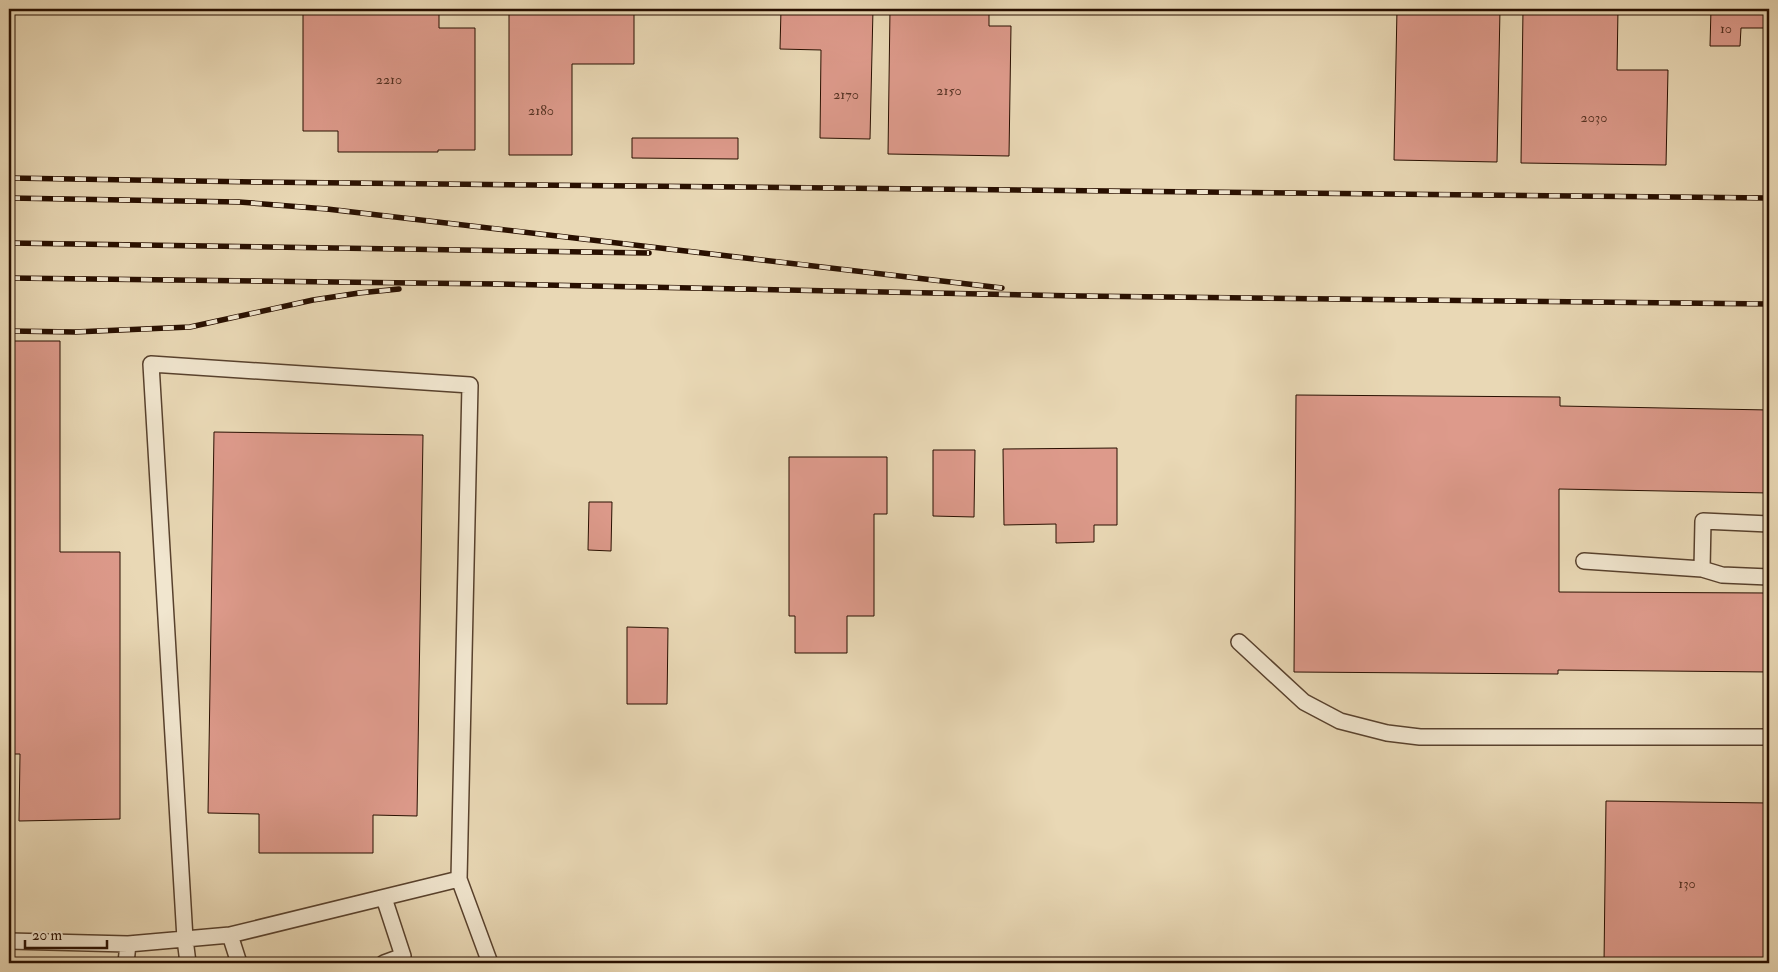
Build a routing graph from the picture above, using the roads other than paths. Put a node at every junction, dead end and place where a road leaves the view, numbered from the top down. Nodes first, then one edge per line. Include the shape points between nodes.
1 (1769, 524) edge
2 (1584, 561) dead end
3 (1702, 569) junction
4 (1769, 577) edge
5 (1239, 642) dead end
6 (1769, 737) edge
7 (459, 880) junction
8 (384, 898) junction
9 (230, 935) junction
10 (184, 939) junction
11 (9, 940) edge
12 (128, 944) junction
13 (126, 963) edge
14 (188, 963) edge
15 (239, 963) edge
16 (384, 963) edge
17 (490, 963) edge

1 - 3 lane via 1703,521
2 - 3 lane
3 - 4 lane via 1722,575
5 - 6 lane via 1304,702 1340,720 1387,733 1420,737
7 - 8 lane
7 - 10 lane via 470,385 151,364
7 - 17 lane
8 - 9 lane
8 - 16 lane via 403,956
9 - 10 lane
9 - 15 lane
10 - 12 lane
10 - 14 lane
11 - 12 lane
12 - 13 lane

